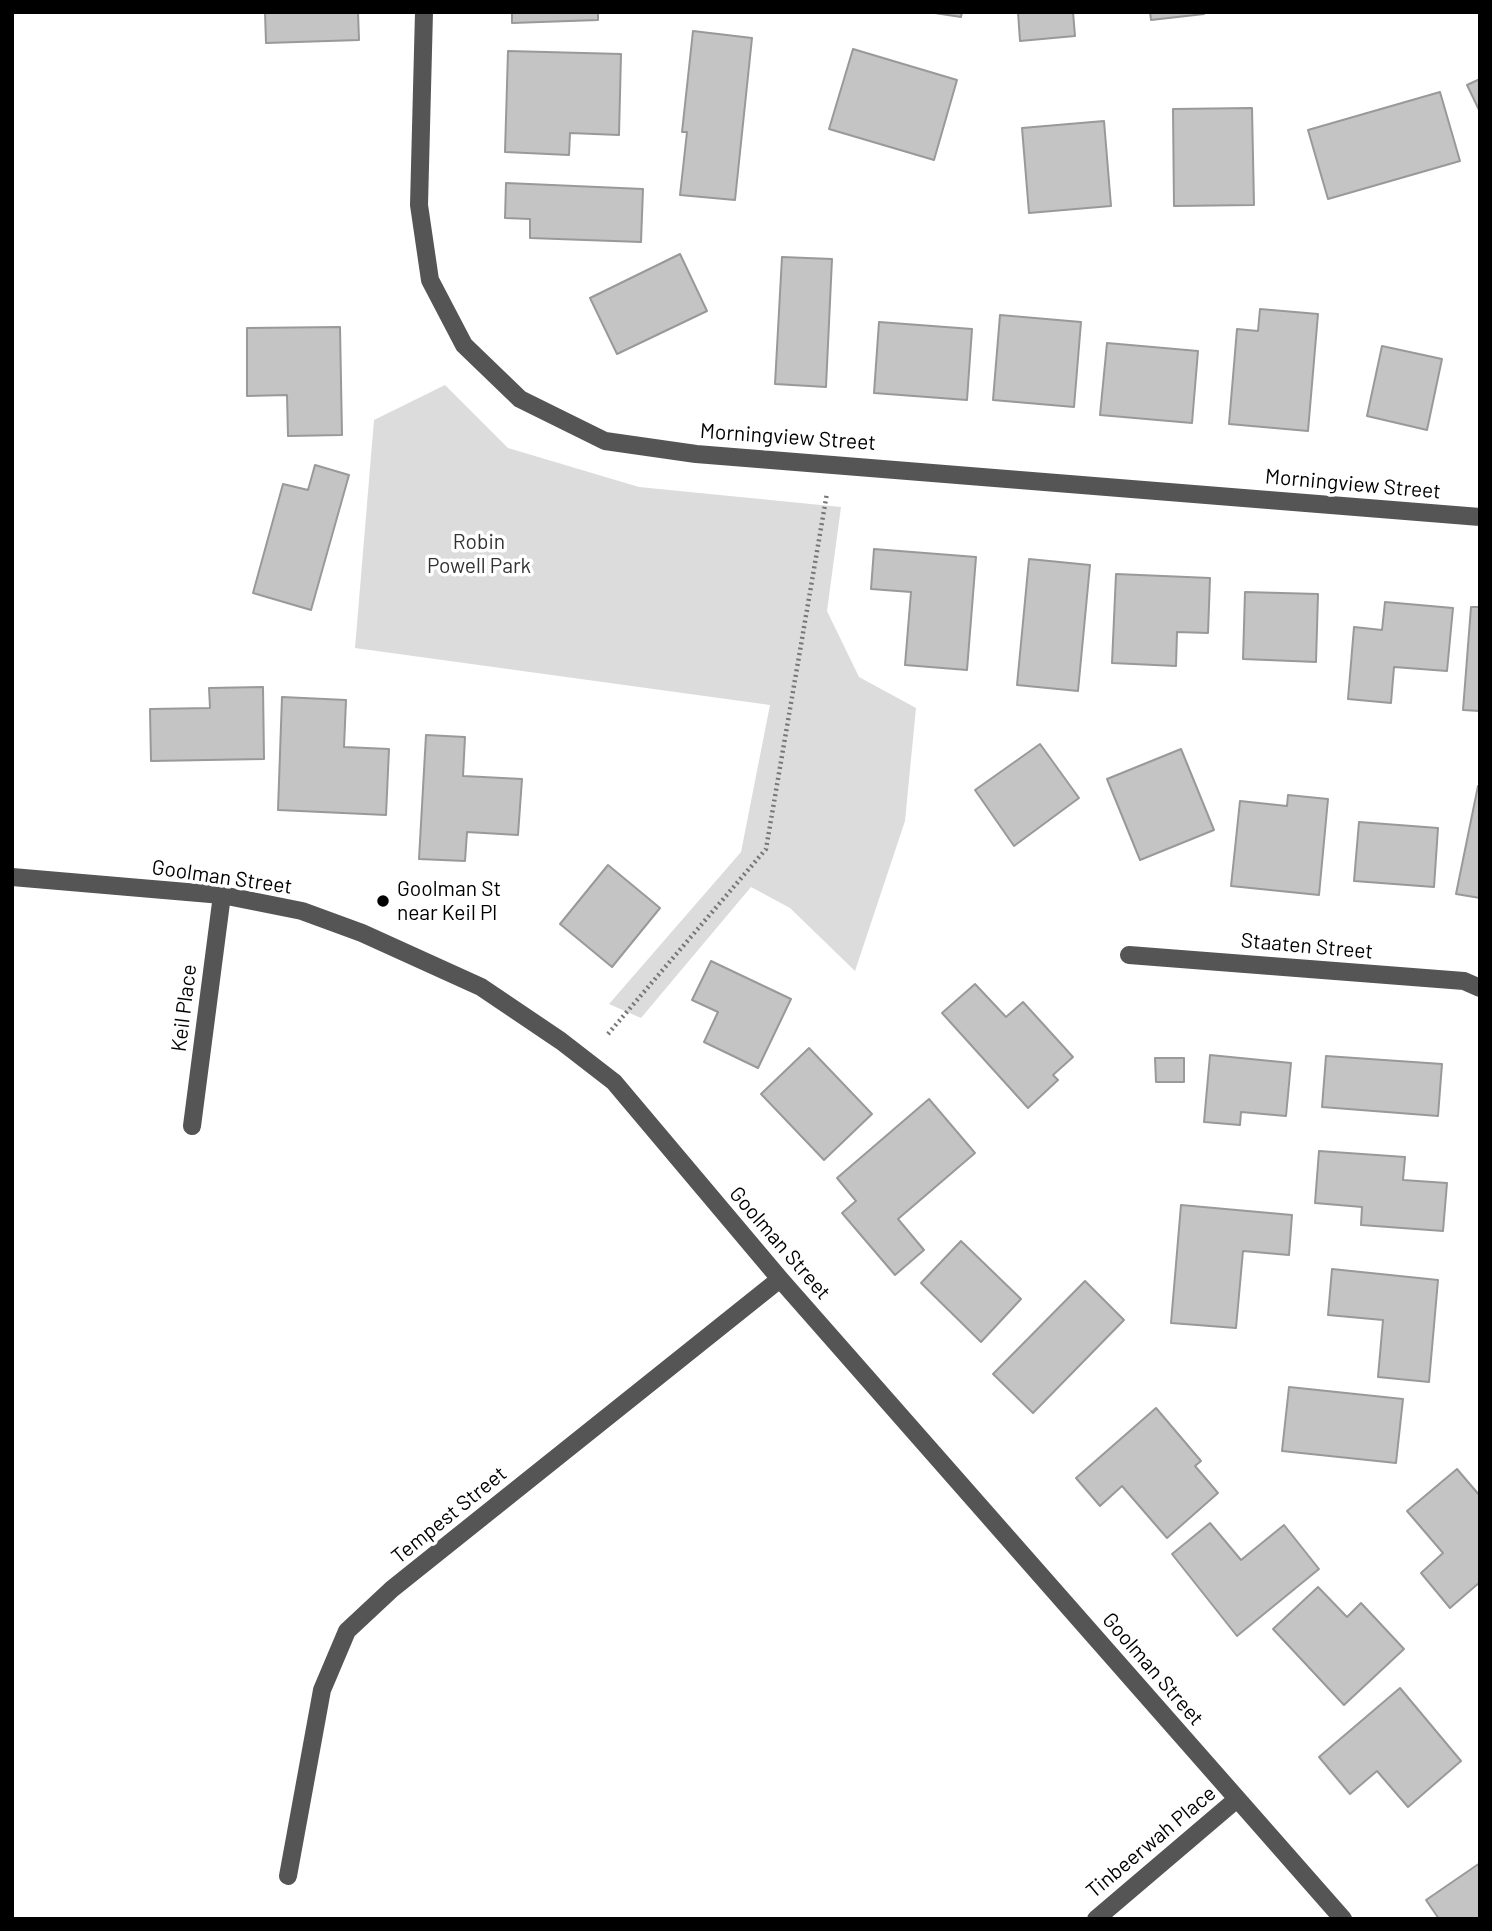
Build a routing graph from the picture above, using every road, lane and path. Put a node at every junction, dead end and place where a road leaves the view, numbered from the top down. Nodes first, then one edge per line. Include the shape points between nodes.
1 (424, 12) edge
2 (832, 463) junction
3 (1480, 517) edge
4 (12, 877) edge
5 (222, 895) junction
6 (1129, 955) dead end
7 (1480, 988) edge
8 (608, 1034) dead end
9 (192, 1126) dead end
10 (780, 1279) junction
11 (1237, 1799) junction
12 (288, 1876) dead end
13 (1096, 1919) edge
14 (1343, 1919) edge

1 - 2 street, Morningview Street via 419,205 430,280 464,345 520,399 605,441 696,454
2 - 3 street, Morningview Street
2 - 8 path via 766,849
4 - 5 street, Goolman Street
5 - 9 street, Keil Place
5 - 10 street, Goolman Street via 302,911 362,933 481,987 561,1041 614,1083
6 - 7 street, Staaten Street via 1464,981
10 - 11 street, Goolman Street
10 - 12 street, Tempest Street via 392,1589 347,1631 322,1690
11 - 13 street, Tinbeerwah Place
11 - 14 street, Goolman Street

